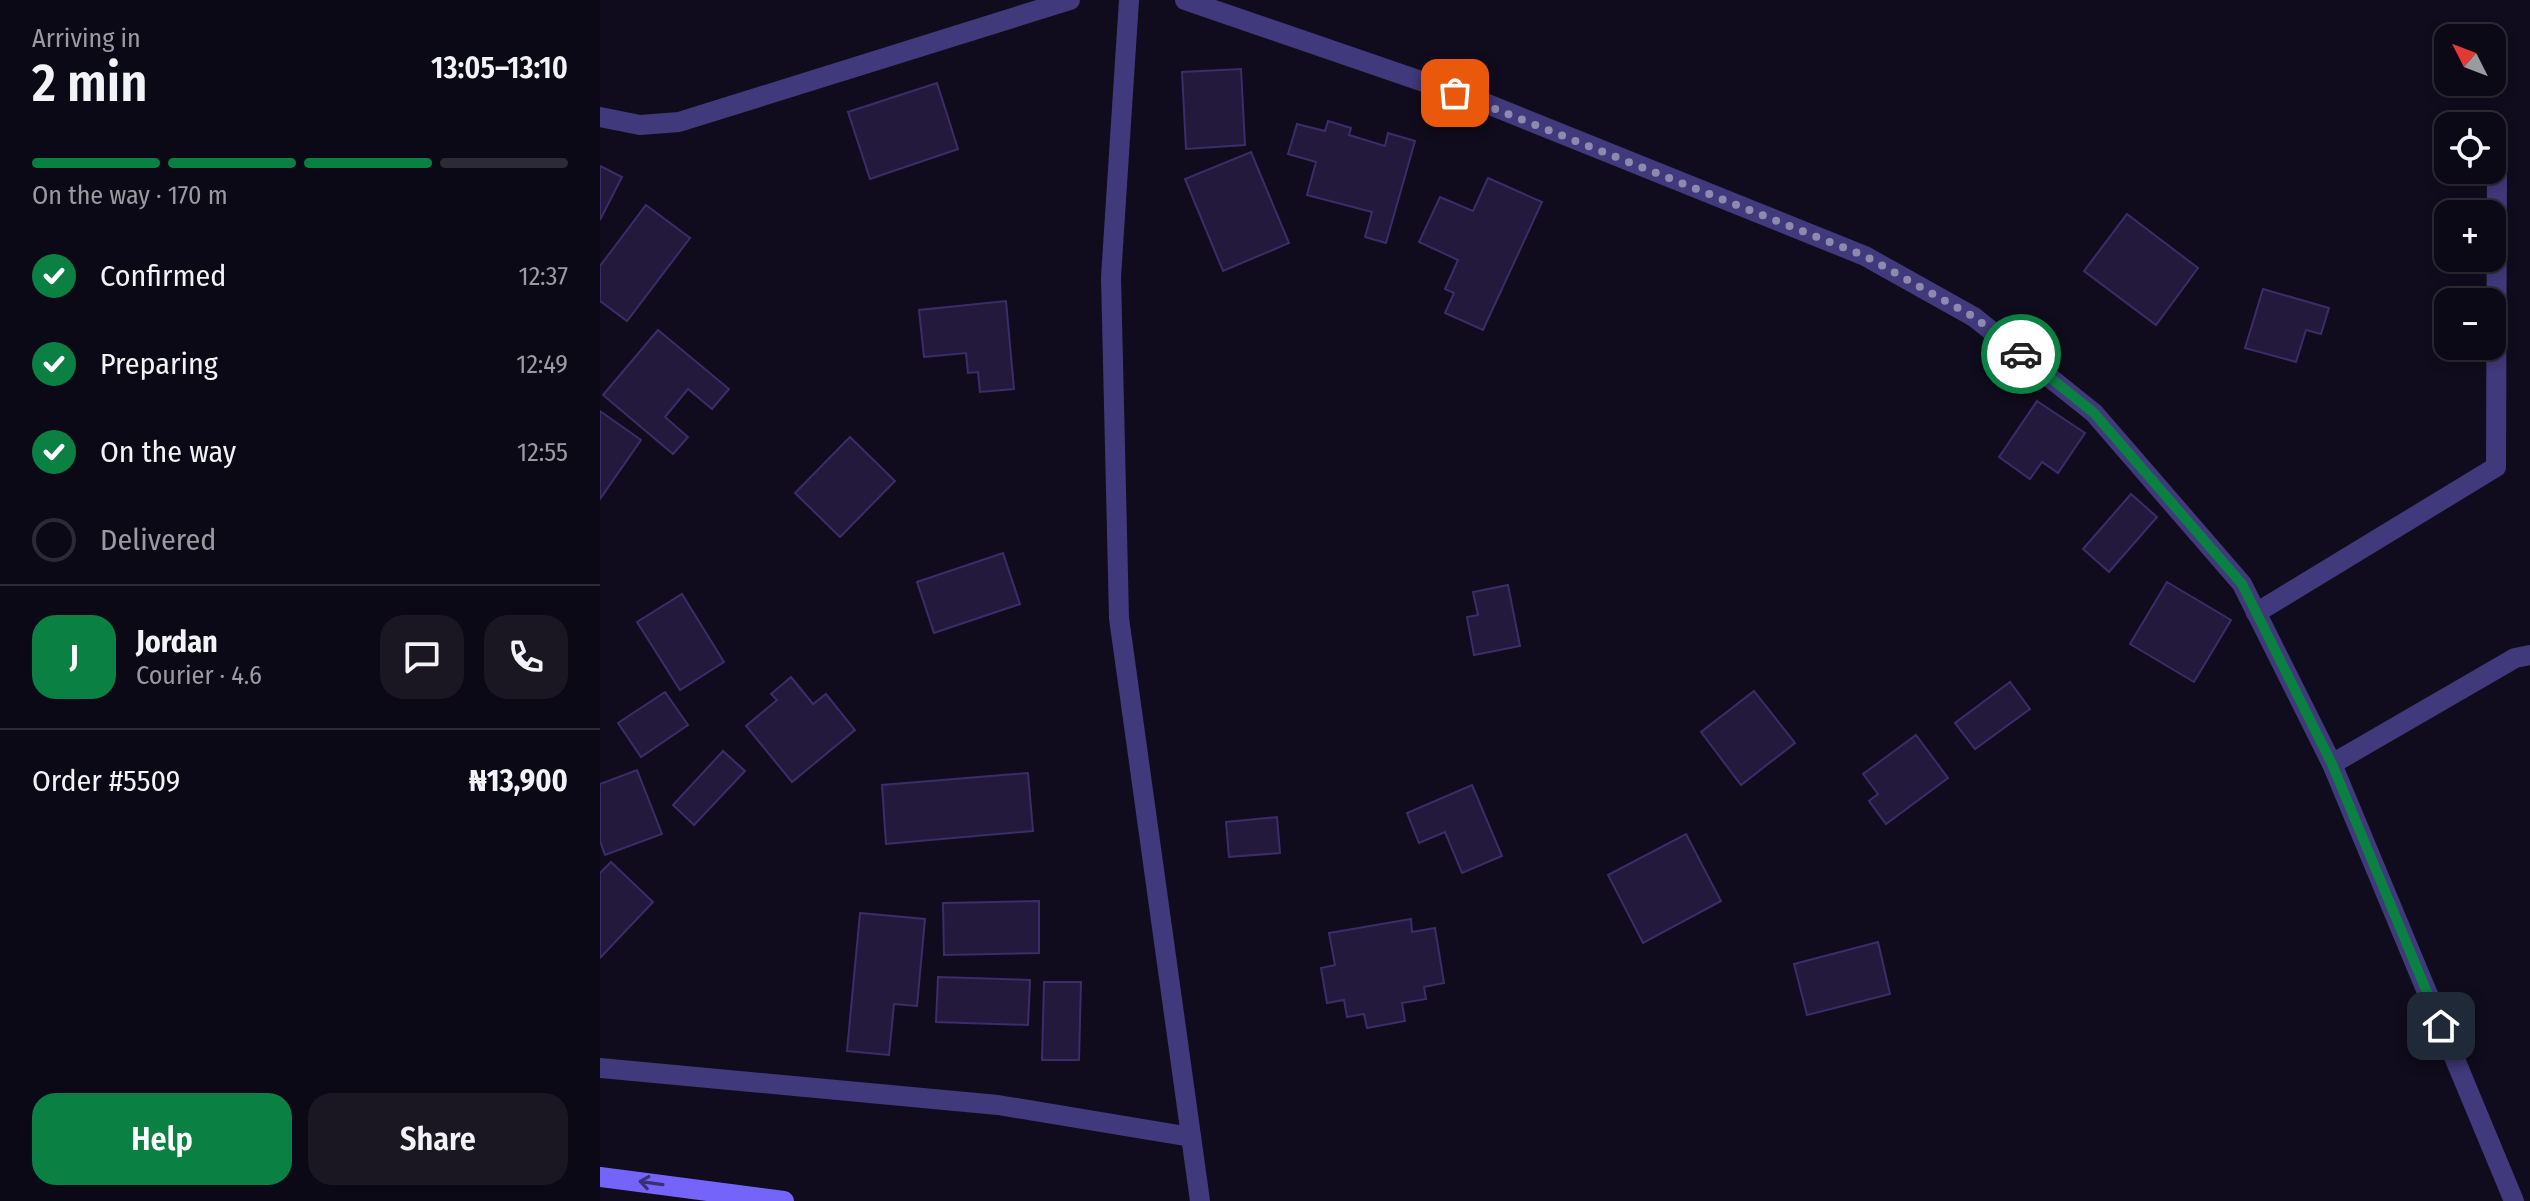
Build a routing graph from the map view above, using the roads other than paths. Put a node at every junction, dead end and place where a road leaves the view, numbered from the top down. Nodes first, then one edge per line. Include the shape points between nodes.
1 (1070, 0) edge
2 (1129, 0) edge
3 (1185, 0) edge
4 (600, 117) edge
5 (2497, 184) edge
6 (2256, 613) junction
7 (2530, 655) edge
8 (2332, 764) junction
9 (600, 1068) edge
10 (1191, 1137) junction
11 (600, 1177) edge
12 (784, 1201) edge
13 (1200, 1201) edge
14 (2514, 1201) edge

1 - 4 street via 679,122 640,125
2 - 10 street via 1111,277 1119,618
3 - 6 street via 1500,109 1865,256 1974,317 2094,413 2242,584
5 - 6 street via 2496,467
6 - 8 street
7 - 8 street via 2515,658
8 - 14 street
9 - 10 street via 998,1105
10 - 13 street
12 -> 11 main road

